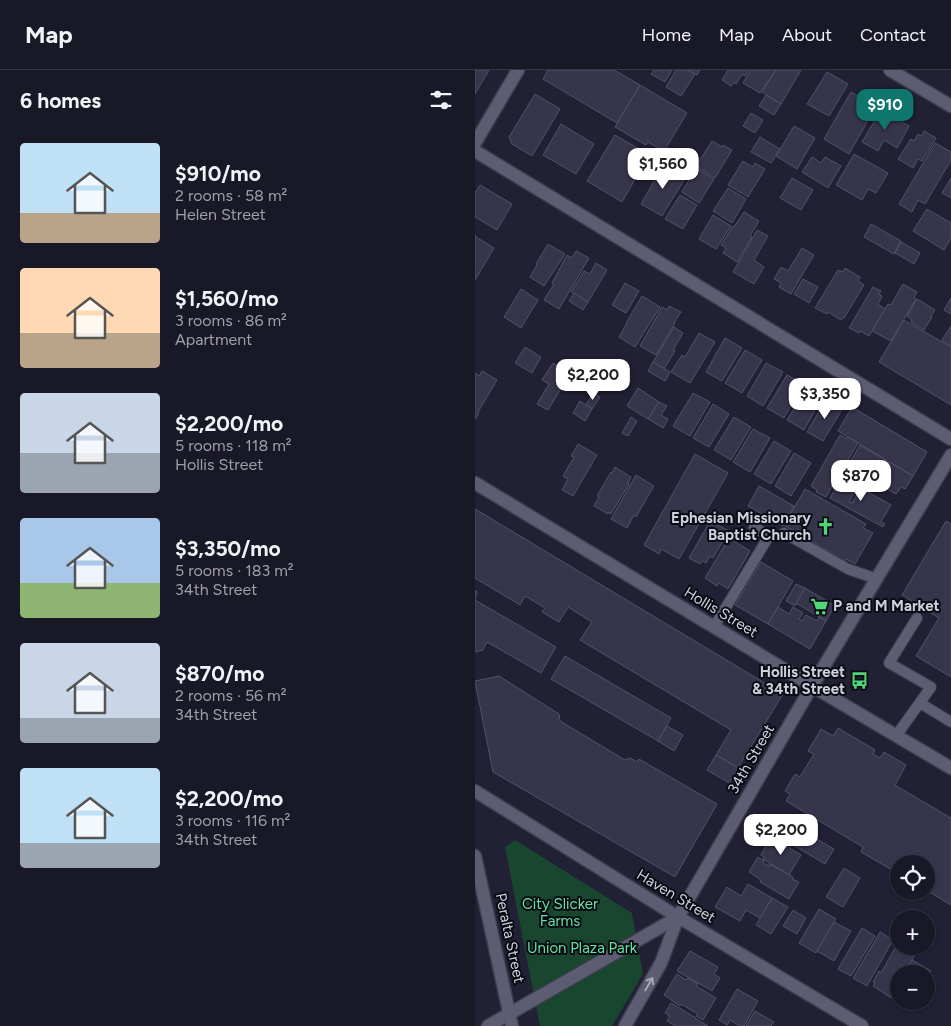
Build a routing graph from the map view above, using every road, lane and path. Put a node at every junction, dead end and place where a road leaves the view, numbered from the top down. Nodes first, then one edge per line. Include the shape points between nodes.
1 (518, 70) edge
2 (890, 70) edge
3 (951, 106) edge
4 (475, 143) edge
5 (475, 151) edge
6 (951, 439) edge
7 (951, 455) edge
8 (475, 483) edge
9 (754, 527) dead end
10 (783, 533) dead end
11 (877, 579) junction
12 (917, 618) dead end
13 (714, 627) junction
14 (812, 686) junction
15 (920, 703) junction
16 (951, 722) edge
17 (897, 736) junction
18 (951, 768) edge
19 (475, 791) edge
20 (475, 856) edge
21 (678, 917) junction
22 (511, 1020) edge
23 (487, 1026) edge
24 (625, 1026) edge
25 (862, 1026) edge

1 - 4 street
2 - 3 street
5 - 6 street
7 - 11 street, 34th Street
8 - 13 street, Hollis Street
9 - 13 lane via 769,536
10 - 11 lane via 848,569
11 - 14 street, 34th Street
12 - 15 lane via 889,663 931,687
13 - 14 street, Hollis Street
14 - 17 street, Hollis Street
14 - 21 street, 34th Street
15 - 16 lane
15 - 17 lane
17 - 18 street, Hollis Street
19 - 21 street, Haven Street
20 - 22 street, Peralta Street
21 - 22 street, 34th Street
24 -> 21 street via 661,963
21 - 25 street, Haven Street
22 - 23 street, 34th Street

